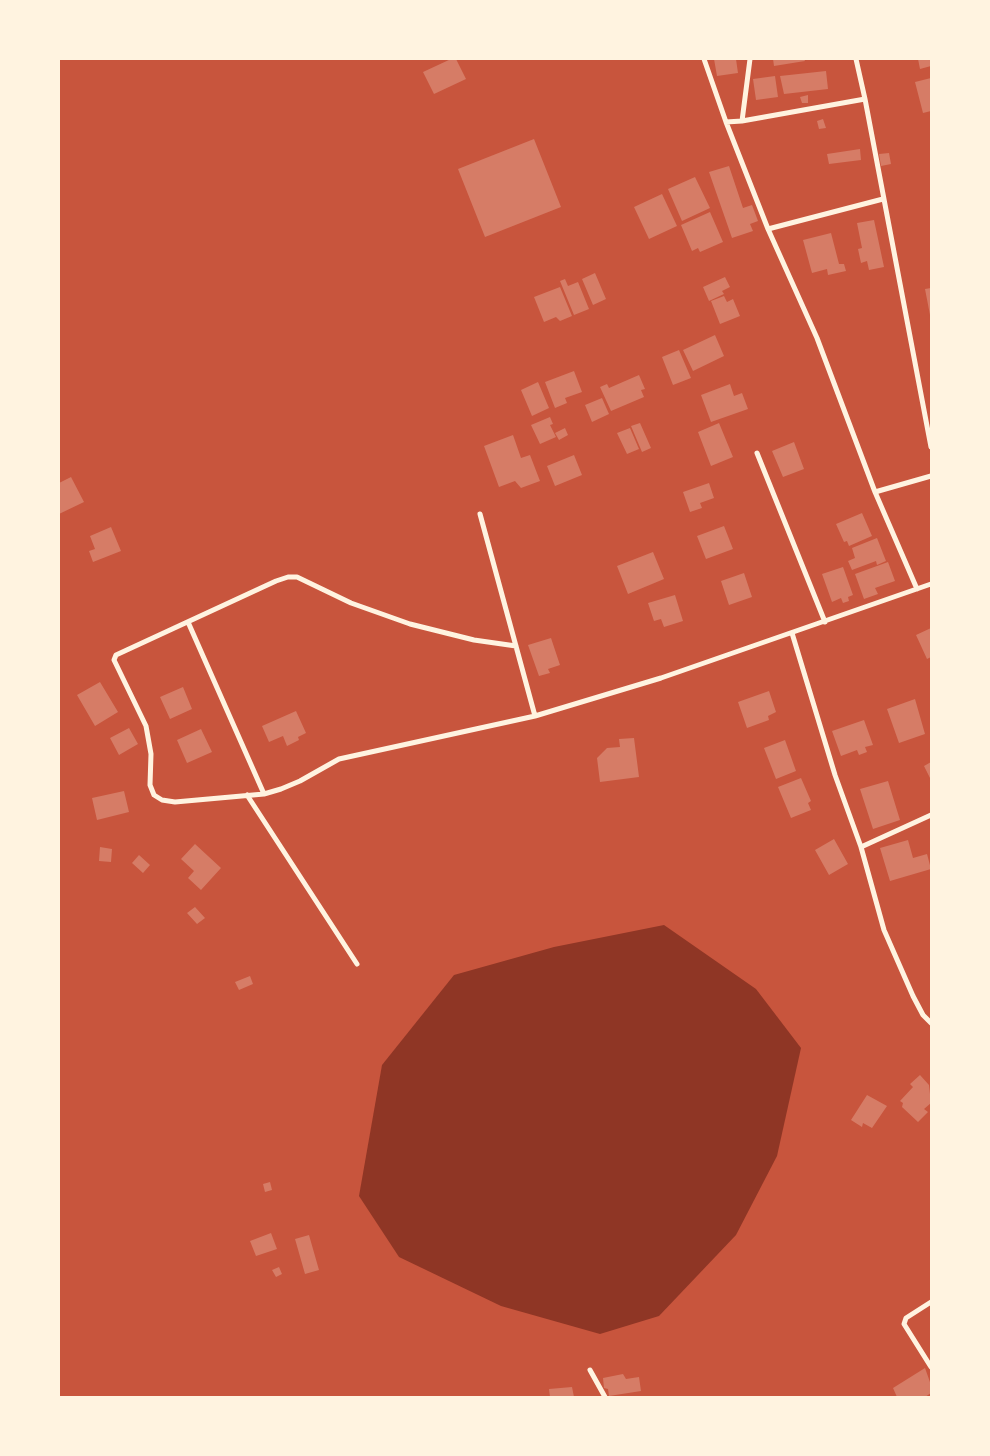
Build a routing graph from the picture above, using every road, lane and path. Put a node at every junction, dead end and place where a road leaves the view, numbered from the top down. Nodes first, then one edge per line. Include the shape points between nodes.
1 (704, 59) edge
2 (750, 59) edge
3 (856, 59) edge
4 (865, 99) junction
5 (726, 122) junction
6 (742, 122) junction
7 (883, 200) junction
8 (768, 228) junction
9 (931, 447) edge
10 (757, 453) dead end
11 (931, 476) edge
12 (875, 492) junction
13 (480, 514) dead end
14 (931, 584) edge
15 (918, 588) junction
16 (188, 622) junction
17 (825, 622) junction
18 (792, 633) junction
19 (516, 646) junction
20 (535, 716) junction
21 (264, 794) junction
22 (247, 795) junction
23 (931, 815) edge
24 (861, 847) junction
25 (357, 964) dead end
26 (931, 1023) edge
27 (931, 1302) edge
28 (931, 1367) edge
29 (590, 1370) dead end
30 (605, 1397) edge

1 - 5 street
2 - 6 street
3 - 4 street
4 - 6 street
4 - 7 street
5 - 6 street
5 - 8 street
7 - 8 street
7 - 9 street
8 - 12 street via 816,338
10 - 17 street
11 - 12 street
12 - 15 street
13 - 19 street
14 - 15 street
15 - 17 street
16 - 19 street via 276,581 297,577 351,603 410,624 474,640
16 - 21 street
16 - 22 street via 116,655 114,660 146,726 151,754 150,785 154,795 174,802
17 - 18 street
18 - 20 street via 661,678
18 - 24 street via 835,775
19 - 20 street
20 - 21 street via 339,759 300,781
21 - 22 street
22 - 25 street
23 - 24 street
24 - 26 street via 884,930 913,996
27 - 28 street via 904,1321
29 - 30 street

